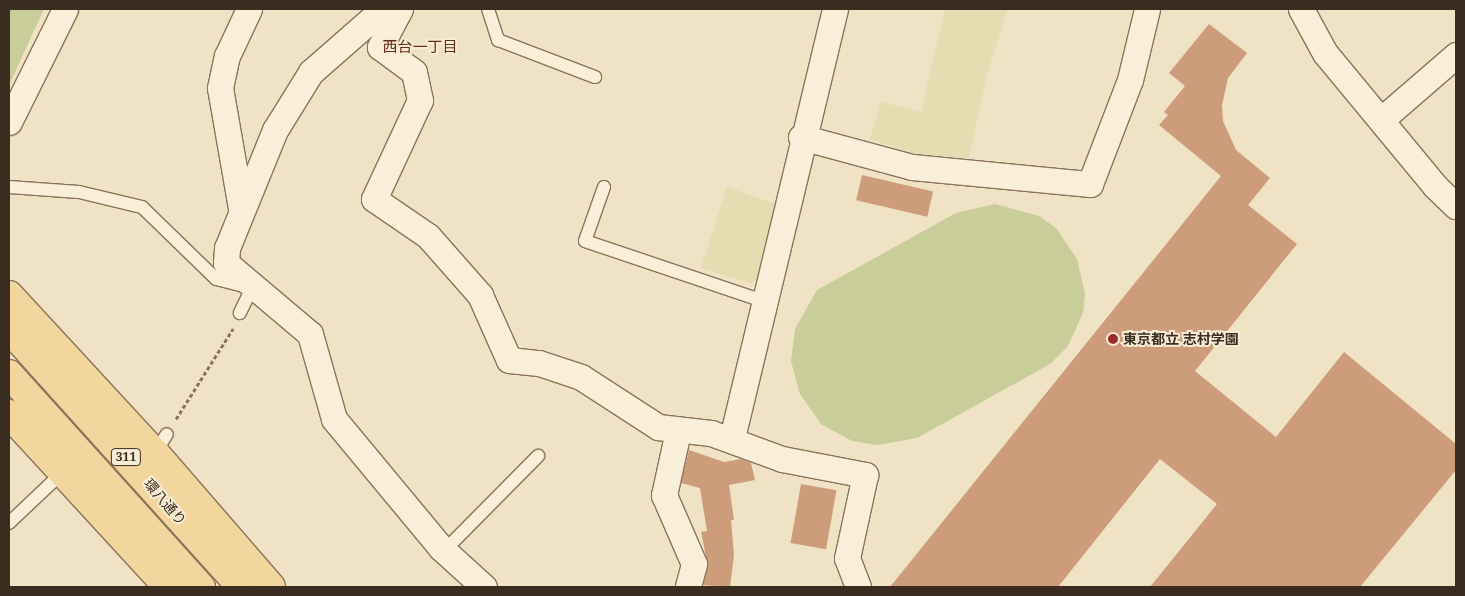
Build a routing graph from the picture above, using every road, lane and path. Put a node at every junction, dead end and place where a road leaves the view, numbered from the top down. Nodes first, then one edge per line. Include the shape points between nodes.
1 (65, 9) edge
2 (249, 9) edge
3 (358, 9) edge
4 (383, 9) edge
5 (400, 9) edge
6 (488, 9) edge
7 (835, 9) edge
8 (1146, 9) edge
9 (1300, 9) edge
10 (334, 52) junction
11 (1456, 55) edge
12 (595, 78) dead end
13 (1382, 119) junction
14 (9, 122) edge
15 (801, 137) junction
16 (9, 186) edge
17 (604, 187) dead end
18 (1456, 206) edge
19 (241, 211) junction
20 (252, 288) junction
21 (9, 295) edge
22 (763, 301) junction
23 (240, 313) joint
24 (9, 329) edge
25 (9, 374) edge
26 (9, 414) edge
27 (678, 431) junction
28 (732, 438) junction
29 (161, 443) junction
30 (538, 456) dead end
31 (63, 472) junction
32 (9, 523) edge
33 (444, 551) junction
34 (231, 560) junction
35 (200, 586) edge
36 (168, 587) edge
37 (242, 587) edge
38 (269, 587) edge
39 (484, 587) edge
40 (688, 587) edge
41 (858, 587) edge

1 - 14 street
2 - 19 street via 227,56 220,88
3 - 10 street
4 - 10 street
5 - 27 street via 380,47 414,72 420,100 374,200 428,236 480,295 509,360 539,363 581,377 658,428
6 - 12 lane via 498,40
7 - 15 street
8 - 15 street via 1130,80 1090,184 912,167
9 - 13 street via 1325,53
10 - 19 street via 311,72 275,130
11 - 13 street
13 - 18 street via 1435,186
15 - 22 street
16 - 20 lane via 79,192 142,207 216,279
17 - 22 lane via 585,241
19 - 20 street via 227,248 226,263
20 - 23 lane
20 - 33 street via 310,334 334,419
21 - 29 main road
22 - 28 street
23 - 29 path
24 - 34 main road, 環八通り / 311
25 - 35 main road, 311
26 - 31 main road
27 - 28 street
27 - 40 street via 664,494 694,564
28 - 41 street via 782,459 865,475 847,558
29 - 34 main road
30 - 33 lane
31 - 32 lane
31 - 36 main road
33 - 39 street
34 - 37 main road
34 - 38 main road

